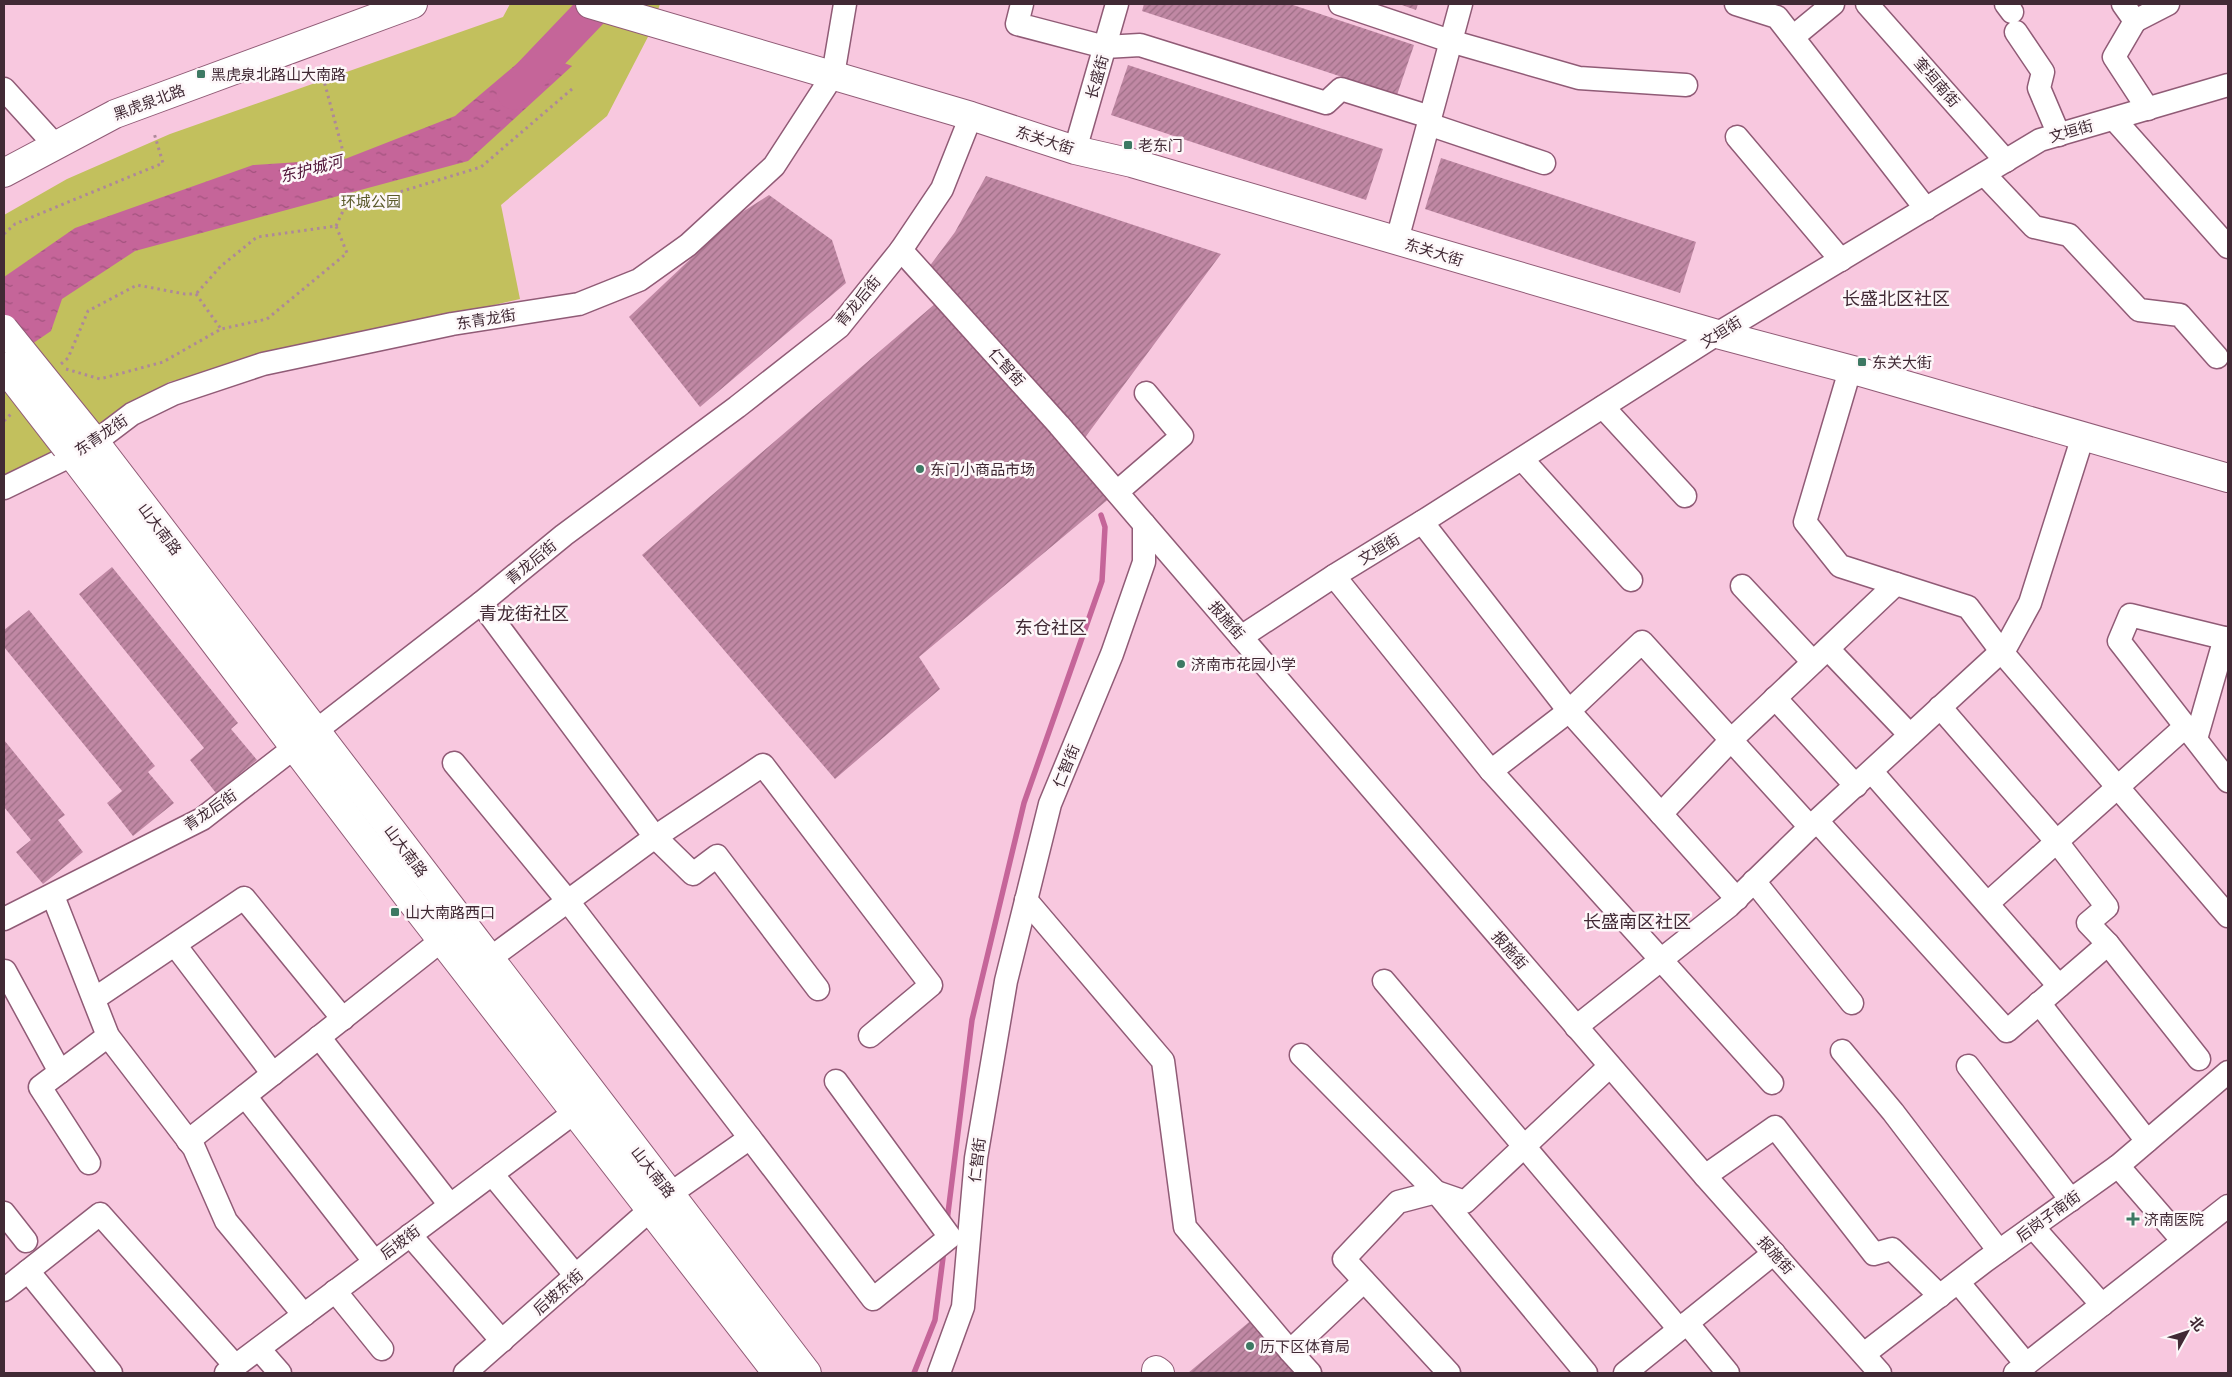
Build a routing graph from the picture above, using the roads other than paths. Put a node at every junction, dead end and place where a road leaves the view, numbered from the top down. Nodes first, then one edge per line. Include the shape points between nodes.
1 (413, 4) edge
2 (590, 4) edge
3 (845, 4) edge
4 (1022, 4) edge
5 (1117, 4) edge
6 (1340, 4) edge
7 (1461, 4) edge
8 (1736, 4) edge
9 (1833, 4) edge
10 (1867, 4) edge
11 (2168, 4) edge
12 (2129, 12) edge
13 (2011, 16) edge
14 (1793, 37) junction
15 (1450, 41) junction
16 (1105, 47) junction
17 (833, 75) junction
18 (1686, 85) dead end
19 (2228, 85) edge
20 (4, 89) edge
21 (2148, 109) junction
22 (971, 116) junction
23 (2114, 119) junction
24 (1429, 120) junction
25 (2059, 135) junction
26 (1737, 137) dead end
27 (54, 144) junction
28 (1075, 150) junction
29 (2006, 161) junction
30 (1544, 162) dead end
31 (4, 173) edge
32 (1984, 174) junction
33 (1926, 209) junction
34 (1397, 240) junction
35 (2228, 247) edge
36 (900, 250) junction
37 (1841, 260) junction
38 (4, 329) edge
39 (1717, 334) junction
40 (2217, 357) dead end
41 (4, 366) edge
42 (1850, 370) junction
43 (1146, 393) dead end
44 (1603, 407) junction
45 (2083, 436) junction
46 (80, 444) junction
47 (1522, 459) junction
48 (2228, 478) edge
49 (4, 488) edge
50 (1116, 492) junction
51 (1685, 496) dead end
52 (1422, 522) junction
53 (1144, 524) junction
54 (1334, 576) junction
55 (1631, 580) dead end
56 (1896, 584) junction
57 (1742, 586) dead end
58 (481, 603) junction
59 (1241, 637) junction
60 (2226, 639) edge
61 (2001, 651) junction
62 (1821, 655) junction
63 (1775, 698) junction
64 (1940, 707) junction
65 (1569, 711) junction
66 (2191, 733) junction
67 (1910, 735) junction
68 (306, 739) junction
69 (1731, 740) junction
70 (454, 763) dead end
71 (1491, 771) junction
72 (1864, 779) junction
73 (2228, 781) edge
74 (1661, 814) junction
75 (1814, 824) junction
76 (655, 837) junction
77 (2057, 842) junction
78 (1754, 881) junction
79 (53, 896) junction
80 (1737, 899) junction
81 (567, 900) junction
82 (1026, 900) junction
83 (1988, 903) junction
84 (2228, 916) edge
85 (4, 919) edge
86 (442, 940) junction
87 (2108, 944) junction
88 (174, 945) junction
89 (489, 959) junction
90 (1662, 959) junction
91 (5, 971) edge
92 (1384, 981) dead end
93 (2060, 986) junction
94 (818, 989) dead end
95 (94, 999) junction
96 (1852, 1003) dead end
97 (2039, 1003) junction
98 (343, 1018) junction
99 (1576, 1027) junction
100 (108, 1036) junction
101 (870, 1036) dead end
102 (319, 1037) junction
103 (1842, 1050) dead end
104 (1301, 1055) dead end
105 (2199, 1059) dead end
106 (1610, 1066) junction
107 (1968, 1066) dead end
108 (60, 1072) junction
109 (2228, 1072) edge
110 (273, 1074) junction
111 (836, 1080) dead end
112 (1772, 1082) dead end
113 (245, 1096) junction
114 (575, 1112) junction
115 (750, 1138) junction
116 (188, 1141) junction
117 (2147, 1141) junction
118 (1525, 1148) junction
119 (89, 1163) dead end
120 (2118, 1166) junction
121 (492, 1174) junction
122 (1705, 1176) junction
123 (1436, 1192) junction
124 (2071, 1200) junction
125 (660, 1202) junction
126 (450, 1205) junction
127 (2228, 1206) edge
128 (4, 1214) edge
129 (2033, 1227) junction
130 (410, 1235) junction
131 (26, 1241) dead end
132 (2183, 1241) junction
133 (1999, 1251) junction
134 (1774, 1253) junction
135 (374, 1261) junction
136 (28, 1271) junction
137 (576, 1276) junction
138 (1364, 1281) junction
139 (1958, 1282) junction
140 (4, 1290) edge
141 (335, 1291) junction
142 (1940, 1296) junction
143 (2102, 1305) junction
144 (304, 1315) junction
145 (1684, 1326) junction
146 (502, 1341) junction
147 (259, 1349) junction
148 (382, 1349) dead end
149 (1290, 1351) junction
150 (1864, 1354) junction
151 (229, 1367) edge
152 (2021, 1369) edge
153 (111, 1373) edge
154 (280, 1373) edge
155 (465, 1373) edge
156 (777, 1373) edge
157 (807, 1373) edge
158 (939, 1373) edge
159 (1310, 1373) edge
160 (1449, 1373) edge
161 (1586, 1373) edge
162 (1625, 1373) edge
163 (1728, 1373) edge
164 (1880, 1373) edge

1 - 27 main road, 黑虎泉北路 via 115,114
2 - 17 main road, 东关大街
3 - 17 street, 东青龙街
4 - 16 street via 1017,24
5 - 16 street, 长盛街
6 - 15 street
7 - 15 street
8 - 14 street via 1777,17
9 - 14 street
10 - 29 street, 奎垣南街
11 - 12 street
12 - 21 street via 2114,57
13 - 25 street via 2043,72 2039,88
14 - 33 street
15 - 18 street via 1579,78
15 - 24 street
16 - 24 street via 1140,45 1326,103 1341,89
16 - 28 street, 长盛街
17 - 22 main road, 东关大街
17 - 46 street, 东青龙街 via 774,166 688,244 639,280 579,304 452,324 263,364 173,394
19 - 21 street, 文垣街
20 - 27 street
21 - 23 street, 文垣街
22 - 28 main road, 东关大街
22 - 36 street, 青龙后街 via 942,189
23 - 25 street, 文垣街
23 - 35 street
24 - 30 street
24 - 34 street
25 - 29 street, 文垣街 via 2040,140
26 - 37 street
27 - 31 main road, 黑虎泉北路
28 - 34 main road, 东关大街 via 1132,163
29 - 32 street, 文垣街
32 - 33 street, 文垣街
32 - 40 street via 2034,227 2069,235 2139,310 2180,315
33 - 37 street, 文垣街
34 - 39 main road, 东关大街
36 - 50 street, 仁智街
36 - 58 street, 青龙后街 via 839,327 564,535
37 - 39 street, 文垣街
38 - 46 main road, 山大南路, bridge
39 - 42 main road, 东关大街
39 - 44 street, 文垣街
41 - 46 main road, 山大南路, bridge
42 - 45 main road, 东关大街
42 - 56 street via 1805,522 1840,566
43 - 50 street via 1182,436
44 - 47 street, 文垣街
44 - 51 street
45 - 48 main road, 东关大街
45 - 61 street via 2030,603
46 - 49 street, 东青龙街
46 - 68 main road, 山大南路
47 - 52 street, 文垣街
47 - 55 street
50 - 53 street, 仁智街
52 - 54 street, 文垣街
52 - 65 street
53 - 59 street, 报施街
53 - 82 street, 仁智街 via 1144,562 1112,654 1050,804
54 - 59 street, 文垣街
54 - 71 street
56 - 61 street via 1968,607
56 - 62 street
57 - 62 street
58 - 68 street, 青龙后街
58 - 76 street
59 - 99 street, 报施街
60 - 66 street
60 - 66 street via 2130,615 2119,641
61 - 64 street
61 - 84 street
62 - 63 street
62 - 67 street
63 - 69 street
63 - 72 street
64 - 67 street
64 - 77 street
65 - 69 street via 1642,642
65 - 71 street
65 - 74 street
66 - 73 street
66 - 77 street
67 - 72 street
68 - 79 street, 青龙后街 via 202,819
68 - 86 main road, 山大南路
68 - 89 main road, 山大南路
69 - 74 street
69 - 75 street
70 - 81 street
71 - 90 street
72 - 75 street
72 - 83 street
74 - 80 street
75 - 78 street
75 - 97 street via 2007,1031
76 - 81 street
76 - 94 street via 693,874 717,856
76 - 101 street via 763,765 931,985
77 - 83 street
77 - 87 street via 2107,906 2088,923
78 - 80 street
78 - 96 street
79 - 85 street, 青龙后街
79 - 95 street
80 - 90 street
81 - 89 street
81 - 115 street
82 - 149 street via 1162,1060 1184,1227
82 - 158 street, 仁智街 via 1006,980 976,1158 963,1307
83 - 93 street
86 - 98 street
86 - 114 main road, 山大南路
87 - 93 street
87 - 105 street
88 - 95 street
88 - 98 street via 244,898
88 - 110 street
89 - 125 main road, 山大南路
90 - 99 street
90 - 112 street
91 - 108 street
92 - 118 street
93 - 97 street
95 - 100 street
97 - 117 street
98 - 102 street
99 - 106 street, 报施街
100 - 108 street
100 - 116 street
102 - 110 street
102 - 126 street
103 - 133 street
104 - 123 street
106 - 118 street
106 - 122 street, 报施街
107 - 124 street
108 - 119 street via 40,1087
109 - 117 street, 后岗子南街
110 - 113 street
111 - 115 street via 950,1237 873,1299
113 - 116 street
113 - 135 street
114 - 121 street, 后坡街
114 - 125 main road, 山大南路
115 - 125 street, 后坡东街
116 - 144 street via 226,1221
117 - 120 street, 后岗子南街
118 - 123 street via 1465,1202
118 - 145 street
120 - 124 street, 后岗子南街
120 - 132 street
121 - 126 street, 后坡街
121 - 137 street
122 - 134 street, 报施街
122 - 142 street via 1775,1127 1874,1254 1892,1249
123 - 138 street via 1398,1202 1344,1259
123 - 161 street
124 - 129 street, 后岗子南街
125 - 137 street, 后坡东街
125 - 156 main road, 山大南路
125 - 157 main road, 山大南路
126 - 130 street, 后坡街
127 - 132 street
128 - 131 street
129 - 133 street, 后岗子南街
129 - 143 street
130 - 135 street, 后坡街
130 - 146 street
132 - 143 street
133 - 139 street, 后岗子南街
134 - 145 street
134 - 150 street, 报施街
135 - 141 street, 后坡街
136 - 140 street
136 - 151 street via 100,1214
136 - 153 street
137 - 146 street, 后坡东街
138 - 149 street
138 - 160 street
139 - 142 street, 后岗子南街
139 - 152 street
141 - 144 street, 后坡街
141 - 148 street
142 - 150 street, 后岗子南街
143 - 152 street
144 - 147 street, 后坡街
145 - 162 street
145 - 163 street
146 - 155 street, 后坡东街
147 - 151 street, 后坡街
147 - 154 street
149 - 159 street
150 - 164 street, 报施街

